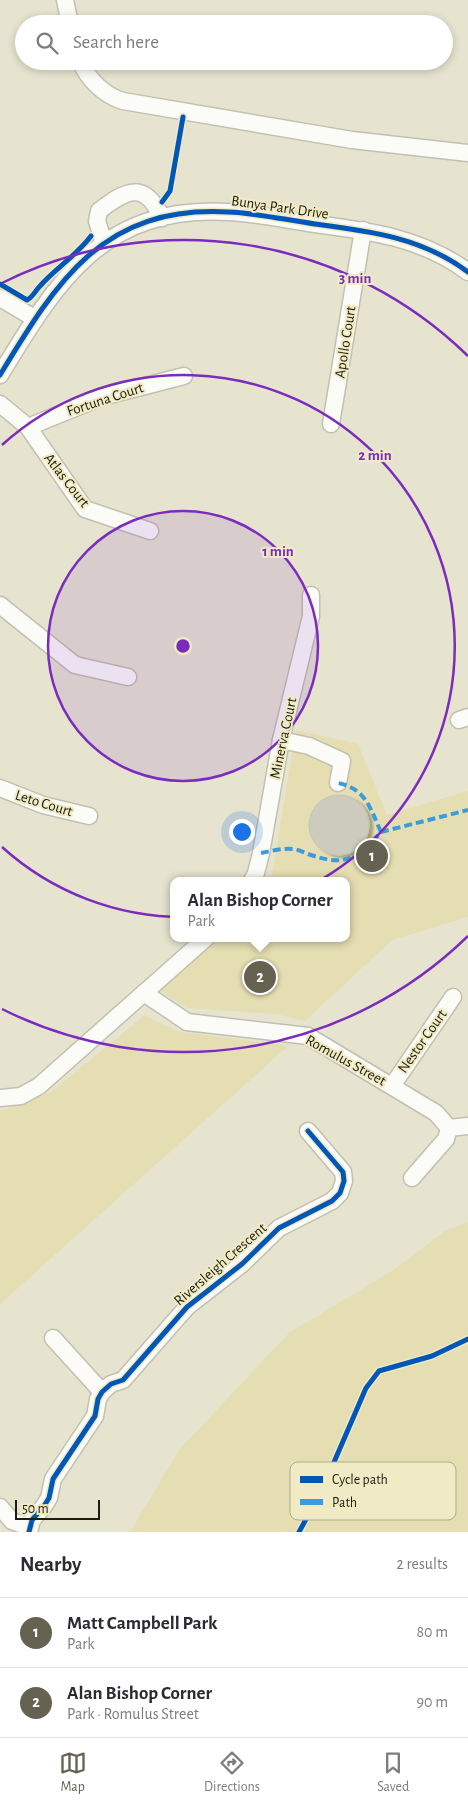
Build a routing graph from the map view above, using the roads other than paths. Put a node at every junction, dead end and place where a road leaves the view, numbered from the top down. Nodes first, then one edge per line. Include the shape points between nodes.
1 (64, 0) edge
2 (68, 15) edge
3 (84, 70) edge
4 (468, 154) edge
5 (162, 218) junction
6 (363, 230) junction
7 (104, 243) junction
8 (468, 272) edge
9 (0, 298) edge
10 (34, 318) junction
11 (0, 375) edge
12 (184, 376) dead end
13 (0, 404) edge
14 (331, 424) dead end
15 (28, 427) junction
16 (150, 532) dead end
17 (311, 595) dead end
18 (0, 605) edge
19 (128, 677) dead end
20 (281, 740) junction
21 (338, 783) dead end
22 (0, 788) edge
23 (89, 816) dead end
24 (254, 877) edge
25 (201, 942) edge
26 (144, 993) junction
27 (453, 997) dead end
28 (392, 1086) junction
29 (0, 1098) edge
30 (468, 1126) edge
31 (449, 1128) junction
32 (308, 1131) dead end
33 (412, 1178) dead end
34 (53, 1338) dead end
35 (102, 1392) junction
36 (0, 1507) edge
37 (29, 1530) edge

1 - 2 street
3 - 4 street via 97,85 123,100 352,140
5 - 6 street, Bunya Park Drive via 190,213 230,212
5 - 7 street, Bunya Park Drive
5 - 7 street via 149,197 142,192 131,192 99,211 97,221
6 - 8 street, Bunya Park Drive via 429,248
6 - 14 street, Apollo Court
7 - 10 street, Bunya Park Drive via 78,262
9 - 10 street
10 - 11 street, Bunya Park Drive
12 - 15 street, Fortuna Court via 102,397
13 - 15 street, Atlas Court
15 - 16 street, Atlas Court via 85,509
17 - 20 street, Minerva Court via 311,616
18 - 19 street via 75,665
20 - 21 street via 309,746 342,761
20 - 24 street, Minerva Court
22 - 23 street, Leto Court via 43,805
25 - 26 street
26 - 28 street, Romulus Street via 187,1022 308,1036
26 - 29 street via 39,1086 21,1096
27 - 28 street, Nestor Court
28 - 31 street, Romulus Street via 436,1113
30 - 31 street
31 - 33 street via 446,1139
32 - 35 street, Riversleigh Crescent via 343,1172 340,1193 332,1201 279,1228 242,1264 187,1307 123,1380
34 - 35 street
35 - 37 street via 95,1416 53,1479 44,1506
36 - 37 street via 12,1521

